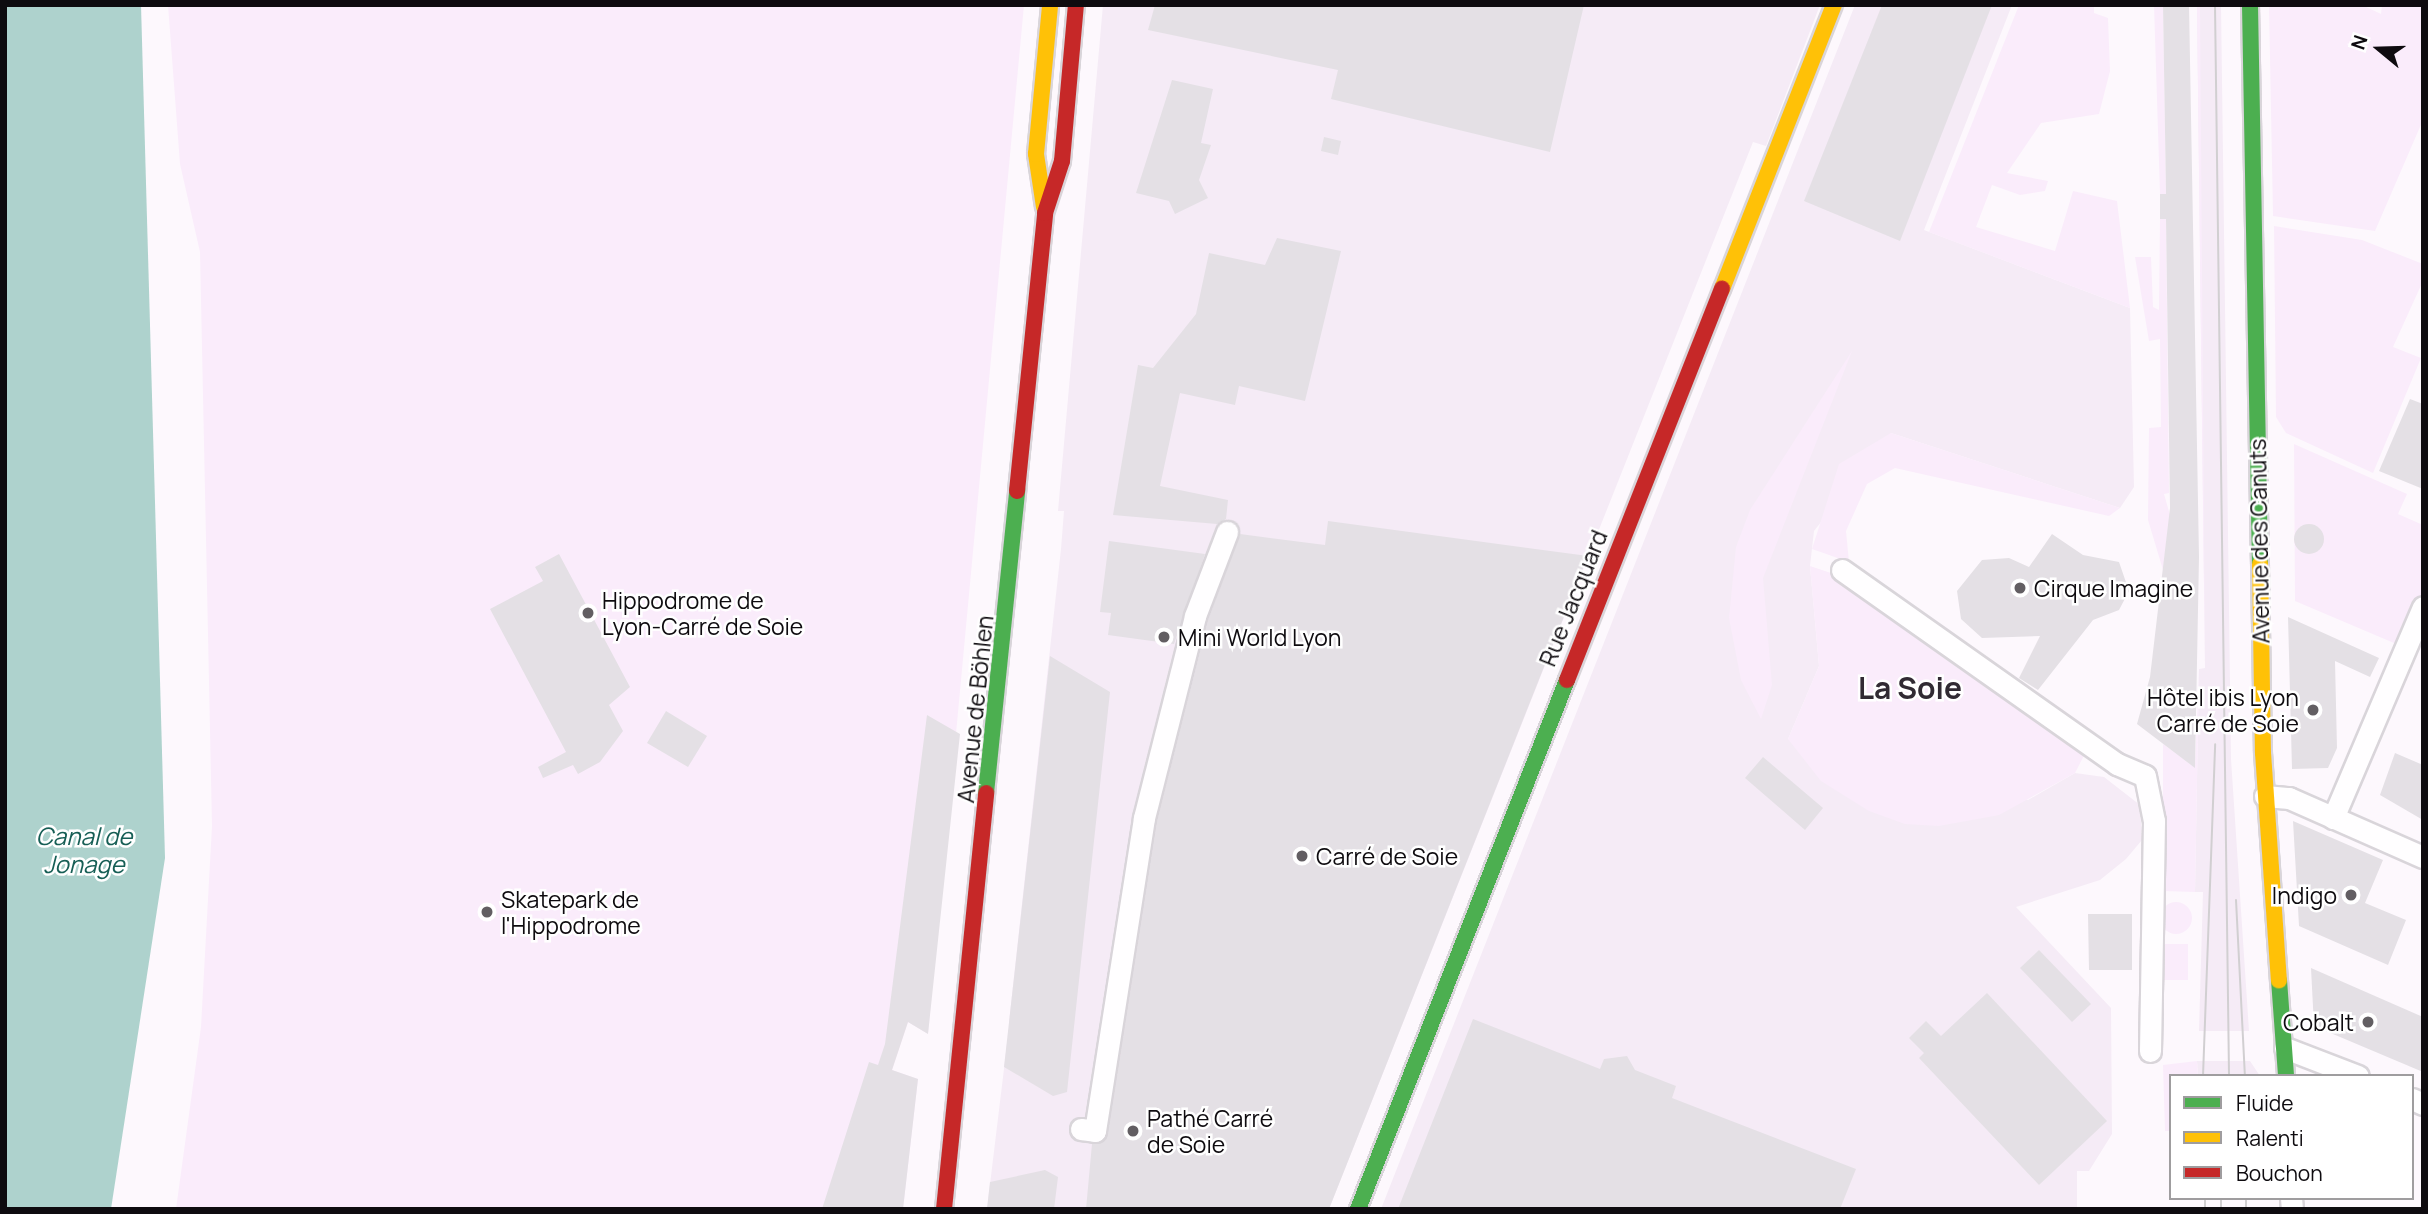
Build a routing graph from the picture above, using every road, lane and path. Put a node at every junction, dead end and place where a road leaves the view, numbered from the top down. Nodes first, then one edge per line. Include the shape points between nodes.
1 (1049, 5) edge
2 (1076, 5) edge
3 (1834, 5) edge
4 (2250, 5) edge
5 (1045, 213) junction
6 (1227, 531) dead end
7 (1842, 570) dead end
8 (2423, 607) edge
9 (2265, 796) junction
10 (2333, 818) junction
11 (2423, 857) edge
12 (2285, 1048) junction
13 (2150, 1051) dead end
14 (2286, 1074) edge
15 (2353, 1074) edge
16 (1081, 1129) dead end
17 (944, 1209) edge
18 (1358, 1209) edge

1 - 5 street, Avenue de Böhlen via 1037,154
2 - 5 street, Avenue de Böhlen via 1062,161
3 - 18 street, Rue Jacquard
4 - 9 street, Avenue des Canuts
5 - 17 street, Avenue de Böhlen
6 - 16 street via 1195,616 1144,818 1095,1131
7 - 13 street via 2117,764 2145,776 2154,821
8 - 10 street
9 - 10 street via 2289,798
9 - 12 street, Avenue des Canuts
10 - 11 street
12 - 14 street, Avenue des Canuts
12 - 15 street

